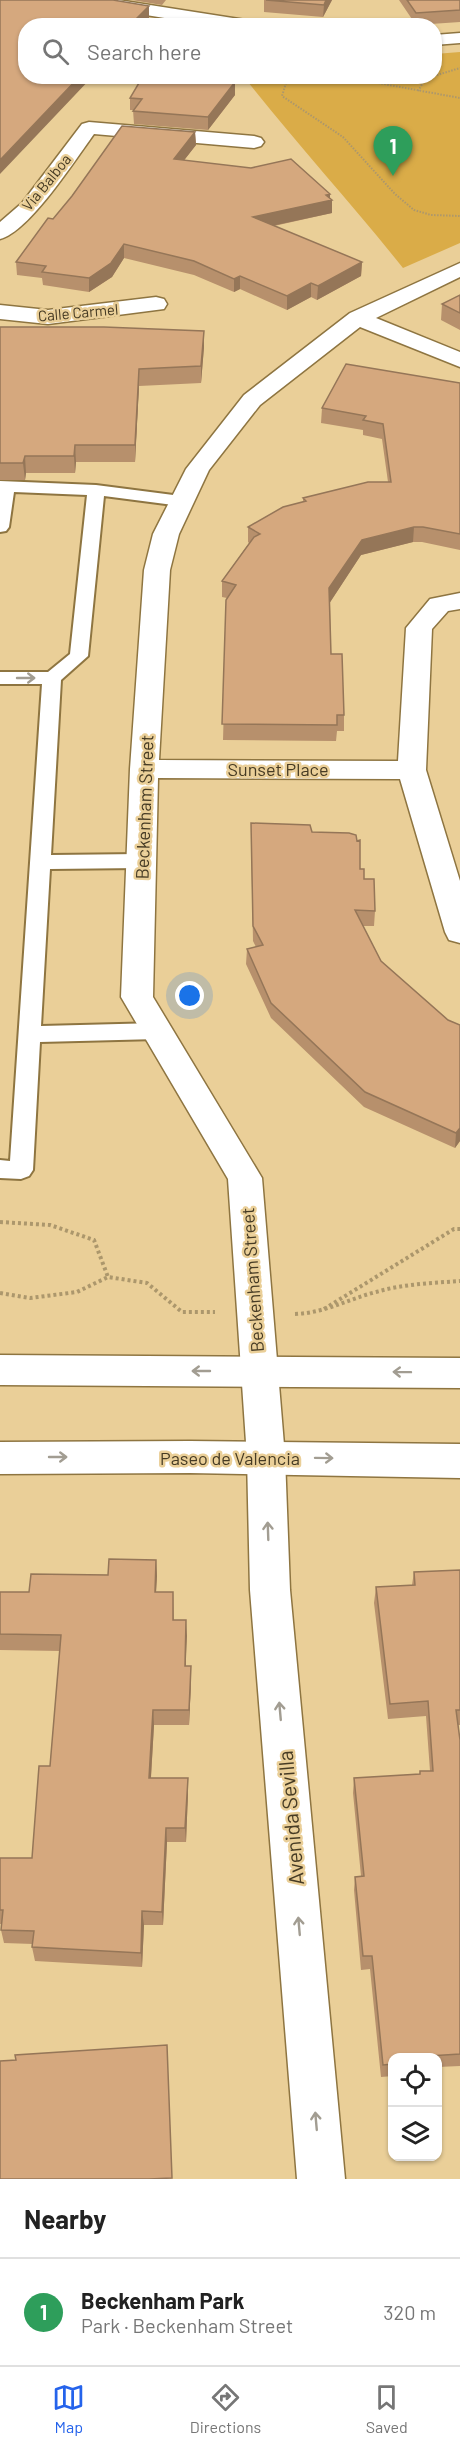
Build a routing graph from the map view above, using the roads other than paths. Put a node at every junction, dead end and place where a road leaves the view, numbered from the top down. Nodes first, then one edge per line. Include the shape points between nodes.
1 (84, 0) edge
2 (221, 0) edge
3 (196, 18) edge
4 (210, 18) edge
5 (460, 38) edge
6 (442, 39) edge
7 (254, 142) dead end
8 (0, 233) edge
9 (460, 268) edge
10 (156, 304) dead end
11 (0, 312) edge
12 (358, 318) junction
13 (460, 360) edge
14 (3, 487) edge
15 (96, 490) junction
16 (181, 501) junction
17 (0, 527) edge
18 (460, 601) edge
19 (0, 678) edge
20 (52, 678) junction
21 (144, 769) junction
22 (412, 770) junction
23 (141, 861) junction
24 (42, 862) junction
25 (460, 932) edge
26 (158, 1031) junction
27 (30, 1034) junction
28 (0, 1169) edge
29 (0, 1370) edge
30 (259, 1371) junction
31 (460, 1373) edge
32 (266, 1457) junction
33 (0, 1458) edge
34 (460, 1461) edge
35 (321, 2179) edge

1 - 3 street
2 - 4 street
5 - 6 street
7 - 8 street, Via Balboa via 89,128 29,207
9 - 12 street, Beckenham Street
10 - 11 street, Calle Carmel via 48,317
12 - 13 street
12 - 16 street, Beckenham Street via 252,400 198,470
14 - 15 lane
14 - 17 lane
15 - 16 lane
15 - 20 lane via 79,656
16 - 21 street, Beckenham Street via 166,534 157,570
18 - 22 street via 439,605 419,628
19 -> 20 lane
20 - 24 lane
21 - 22 street, Sunset Place
21 - 23 street, Beckenham Street
22 - 25 street
23 - 24 lane
23 - 26 street, Beckenham Street via 137,998
24 - 27 lane
26 - 27 lane
26 - 30 street, Beckenham Street via 245,1178
27 - 28 lane via 21,1170
30 -> 29 street
31 -> 30 street
30 - 32 street, Beckenham Street
33 -> 32 street, Paseo de Valencia
32 -> 34 street, Paseo de Valencia
35 -> 32 street, Avenida Sevilla via 270,1590

